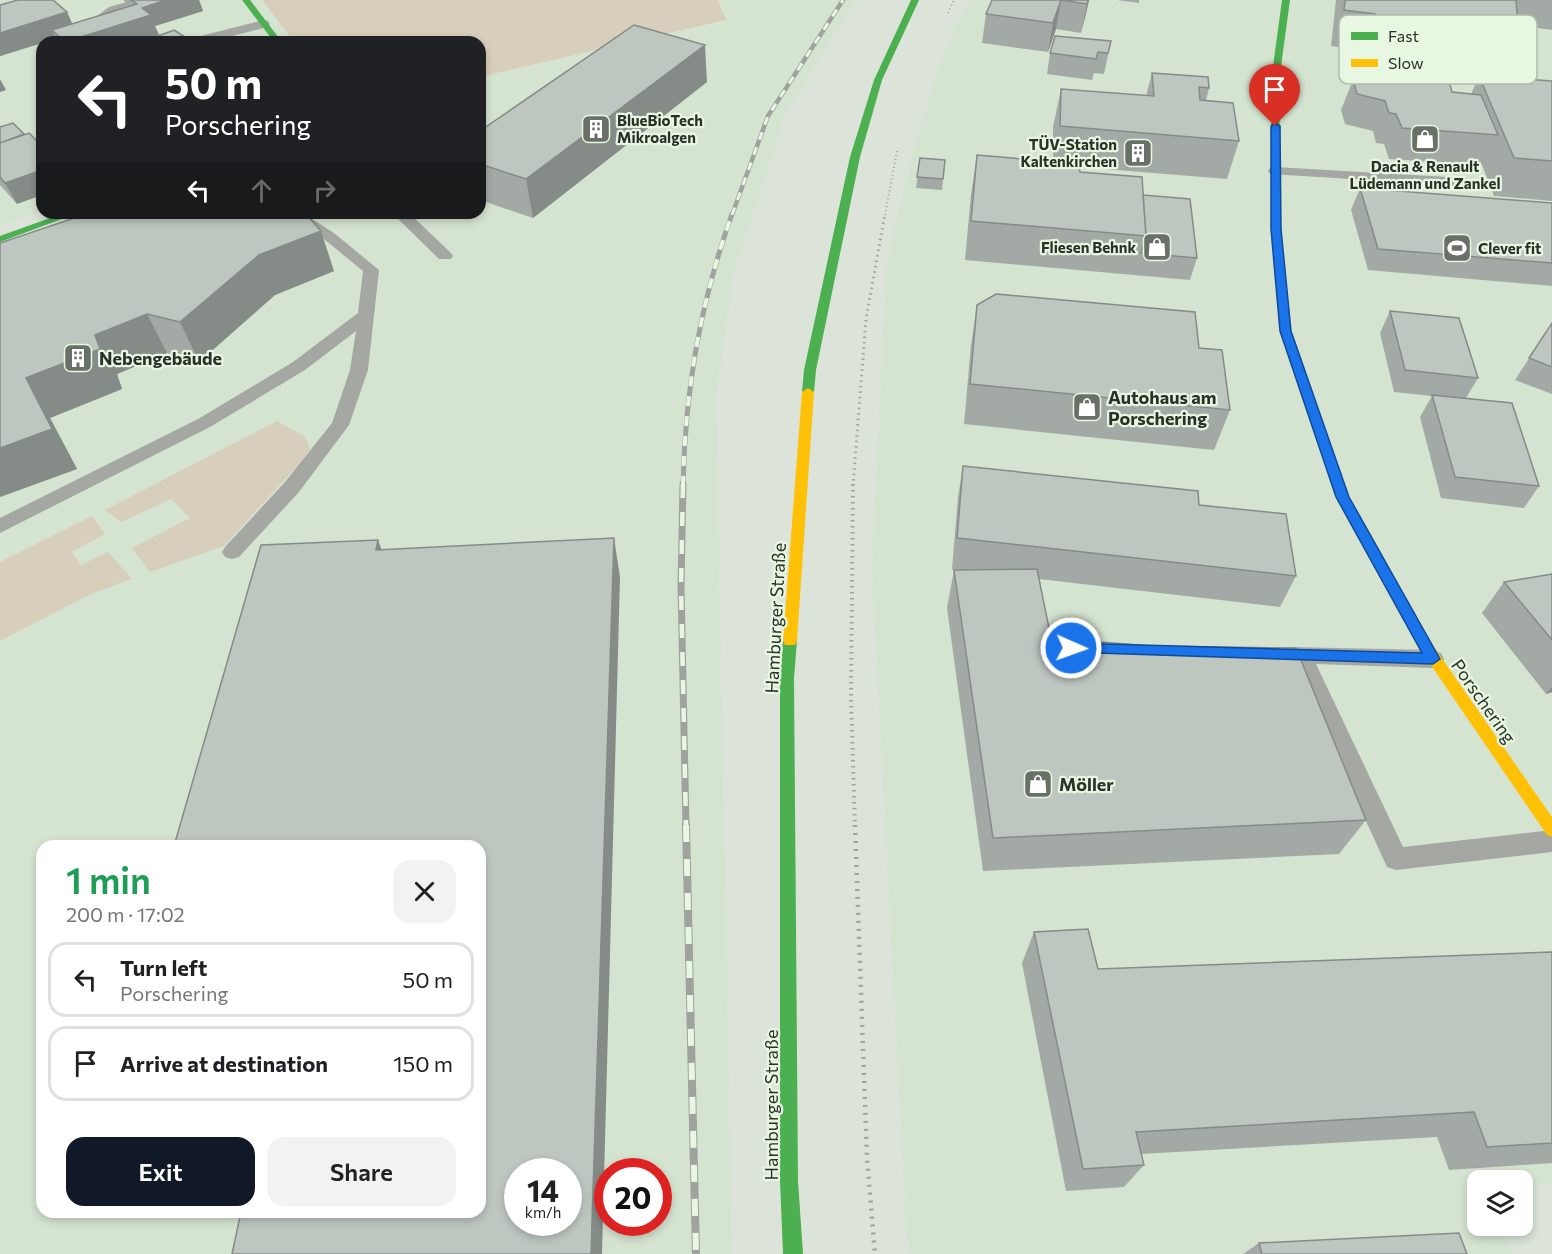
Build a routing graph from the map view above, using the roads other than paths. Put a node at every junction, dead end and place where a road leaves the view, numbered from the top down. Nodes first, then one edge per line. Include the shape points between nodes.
1 (147, 0) edge
2 (246, 0) edge
3 (915, 0) edge
4 (1286, 0) edge
5 (264, 24) junction
6 (80, 36) edge
7 (217, 36) edge
8 (273, 36) edge
9 (1275, 171) junction
10 (1465, 182) dead end
11 (56, 219) edge
12 (302, 219) edge
13 (406, 219) edge
14 (0, 239) edge
15 (445, 256) dead end
16 (366, 315) junction
17 (0, 526) edge
18 (232, 552) dead end
19 (1266, 654) edge
20 (1301, 655) junction
21 (1433, 659) junction
22 (1552, 830) edge
23 (1552, 841) edge
24 (793, 1254) edge

1 - 6 lane via 113,10
2 - 5 street
3 - 24 street, Hamburger Straße via 878,80 855,157 810,370 788,678 789,1181
4 - 9 street, Porschering via 1275,81
5 - 7 lane
5 - 8 street
9 - 10 lane
9 - 21 street, Porschering via 1286,331 1342,497
11 - 14 street
12 - 16 lane via 371,270
13 - 15 lane
16 - 17 lane via 299,366 204,423
16 - 18 lane via 359,370 340,425 292,487
19 - 20 lane
20 - 21 lane
20 - 23 lane via 1396,859
21 - 22 street, Porschering

